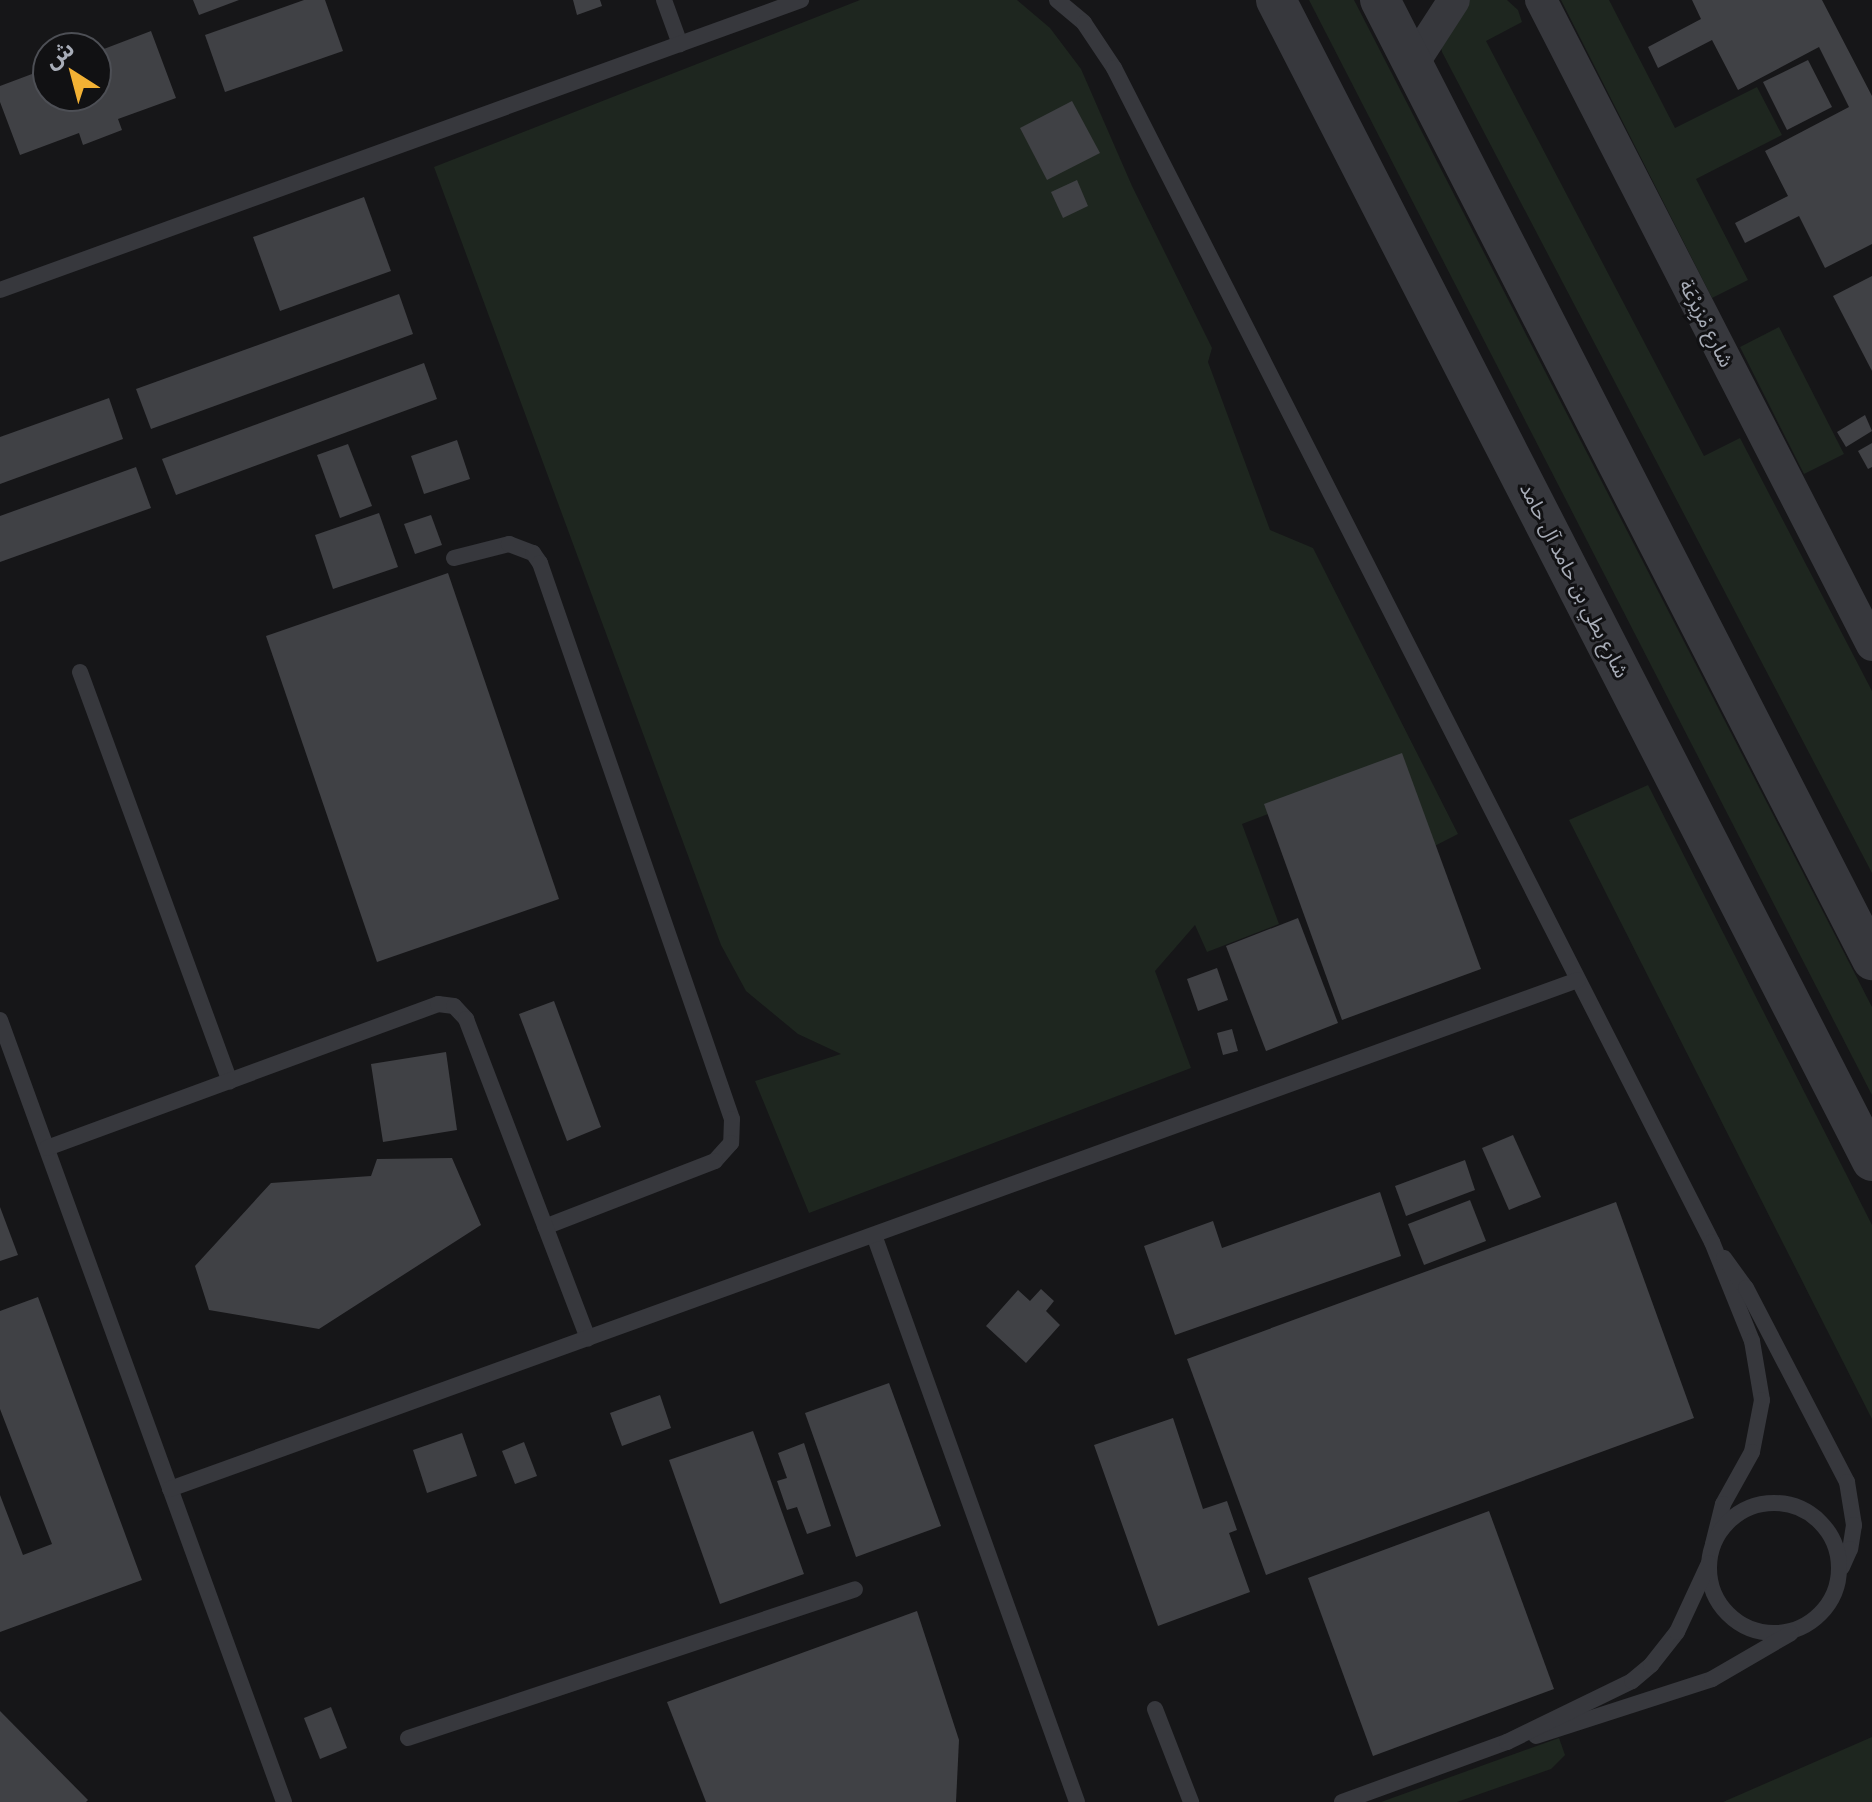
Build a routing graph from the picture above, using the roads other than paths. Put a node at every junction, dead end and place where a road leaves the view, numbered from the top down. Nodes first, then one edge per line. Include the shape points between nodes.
1 (664, 0) edge
2 (801, 0) edge
3 (1057, 0) edge
4 (1276, 0) edge
5 (1380, 0) edge
6 (1454, 0) edge
7 (1541, 0) edge
8 (680, 44) junction
9 (1412, 65) junction
10 (0, 290) edge
11 (454, 558) dead end
12 (1872, 645) edge
13 (80, 672) dead end
14 (1868, 944) edge
15 (1578, 980) junction
16 (0, 1020) edge
17 (230, 1081) junction
18 (47, 1148) junction
19 (1872, 1161) edge
20 (545, 1227) junction
21 (874, 1235) junction
22 (1712, 1242) junction
23 (588, 1338) junction
24 (170, 1489) junction
25 (1713, 1544) junction
26 (1709, 1563) junction
27 (1840, 1573) junction
28 (855, 1589) dead end
29 (1797, 1629) junction
30 (1155, 1709) dead end
31 (408, 1738) dead end
32 (1507, 1742) junction
33 (284, 1802) edge
34 (1077, 1802) edge
35 (1191, 1802) edge
36 (1342, 1802) edge

1 - 8 lane
2 - 8 lane
3 - 15 lane via 1084,23 1114,68
4 - 19 street, شارع بطي بن حامد آل حامد
5 - 9 street
6 - 9 street
7 - 12 street, شارع مْزِيرْعَة
8 - 10 lane
9 - 14 street
11 - 20 lane via 509,544 533,553 540,563 732,1119 731,1143 715,1161
13 - 17 lane
15 - 21 lane
15 - 22 lane
16 - 18 lane
17 - 18 lane
17 - 20 lane via 438,1004 454,1006 466,1019
18 - 24 lane
20 - 23 lane
21 - 23 lane
21 - 34 lane
22 - 25 lane via 1752,1341 1762,1400 1752,1452 1723,1504
22 - 27 lane via 1746,1288 1847,1482 1854,1525
23 - 24 lane
24 - 33 lane
25 - 26 lane
25 - 27 lane via 1722,1528 1752,1506 1789,1504 1807,1510 1827,1529 1839,1554
26 - 29 lane via 1717,1599 1742,1625 1759,1632
26 - 32 lane via 1677,1632 1651,1665 1610,1693
27 - 29 lane via 1827,1607
28 - 31 lane
29 - 32 lane via 1712,1679 1568,1728
30 - 35 lane
32 - 36 lane

